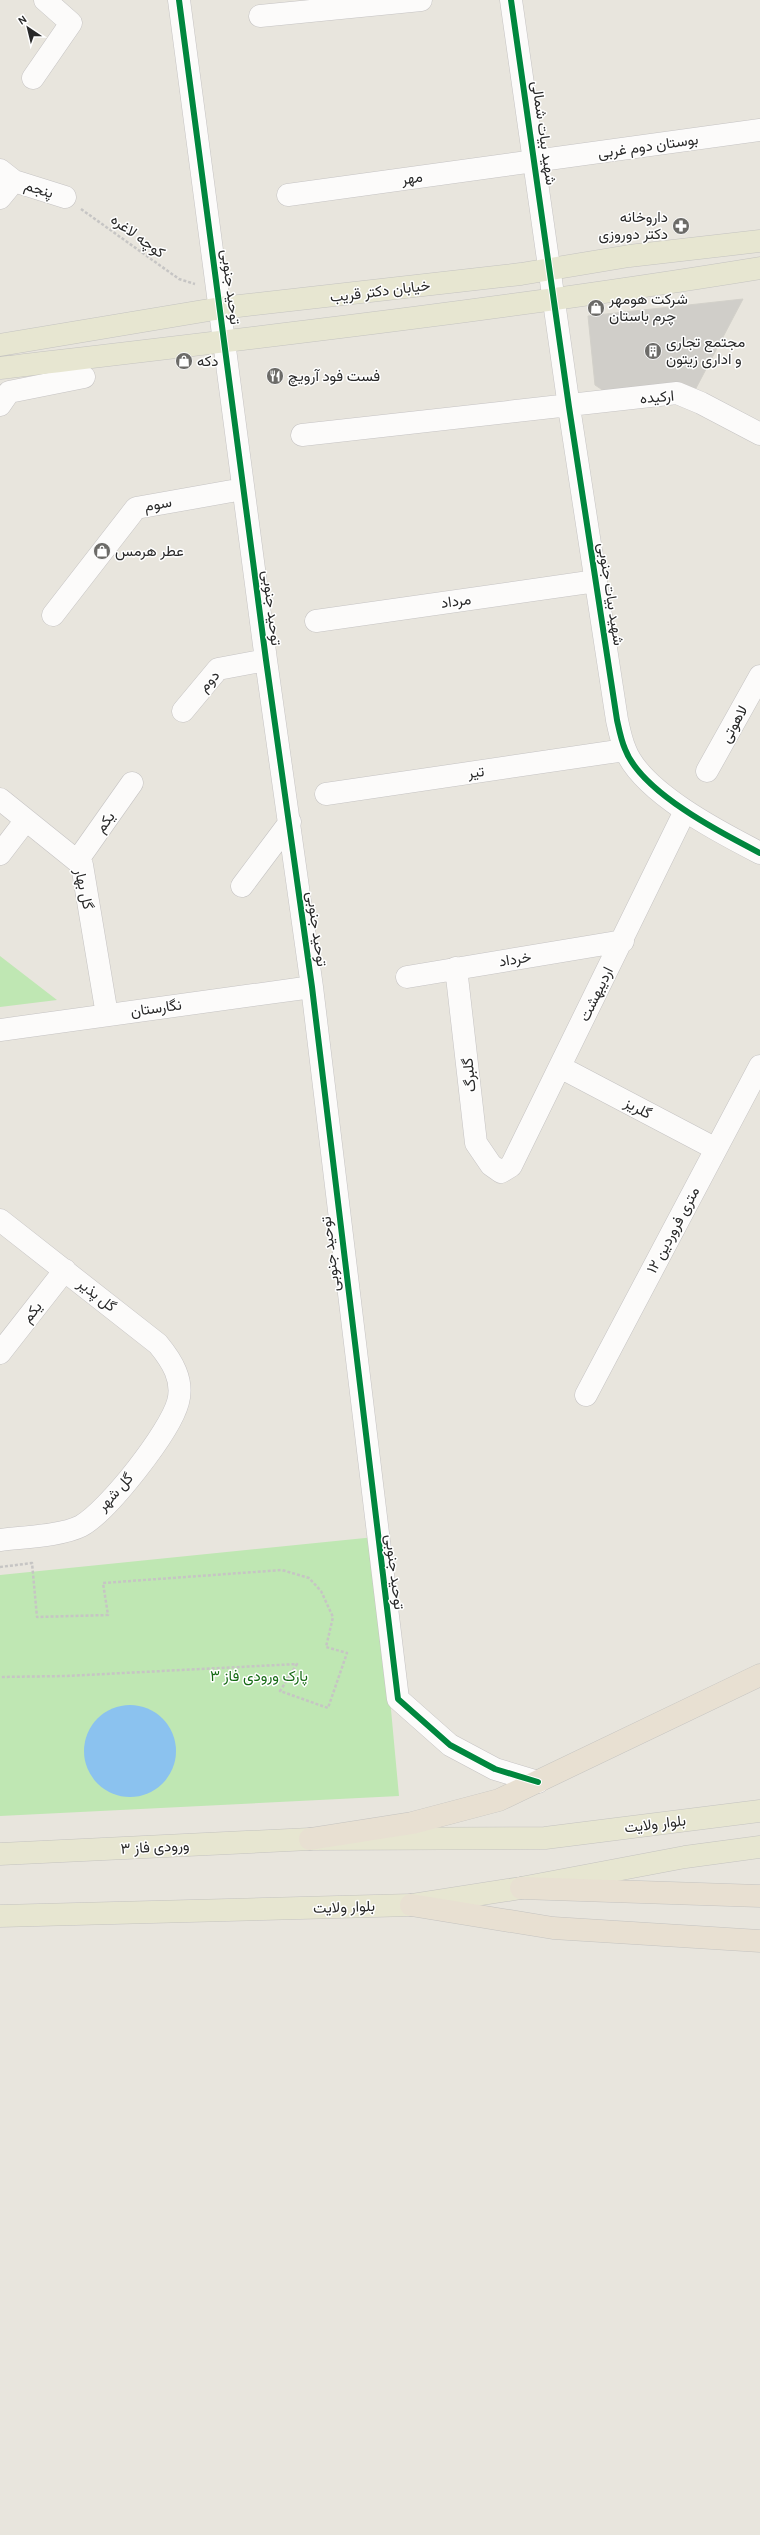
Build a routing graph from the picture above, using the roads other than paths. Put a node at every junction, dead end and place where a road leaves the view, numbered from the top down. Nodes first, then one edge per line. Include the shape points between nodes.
1 (45, 0) edge
2 (179, 0) edge
3 (422, 0) edge
4 (511, 0) edge
5 (260, 16) dead end
6 (33, 78) dead end
7 (760, 130) edge
8 (536, 162) junction
9 (7, 175) edge
10 (288, 195) dead end
11 (65, 197) road end
12 (0, 198) edge
13 (760, 241) edge
14 (760, 268) edge
15 (549, 271) junction
16 (555, 298) junction
17 (221, 308) junction
18 (224, 341) junction
19 (0, 345) edge
20 (0, 368) edge
21 (84, 377) dead end
22 (0, 405) edge
23 (569, 407) junction
24 (760, 434) edge
25 (302, 435) dead end
26 (243, 489) junction
27 (596, 581) junction
28 (52, 615) dead end
29 (316, 621) dead end
30 (266, 660) junction
31 (760, 676) edge
32 (182, 711) dead end
33 (625, 750) junction
34 (707, 771) dead end
35 (132, 784) dead end
36 (326, 794) dead end
37 (0, 799) edge
38 (685, 811) junction
39 (26, 820) junction
40 (290, 822) junction
41 (0, 854) edge
42 (760, 854) edge
43 (77, 861) junction
44 (242, 886) dead end
45 (623, 941) junction
46 (456, 968) junction
47 (407, 977) dead end
48 (312, 987) junction
49 (107, 1015) junction
50 (0, 1030) edge
51 (760, 1066) edge
52 (560, 1067) junction
53 (716, 1148) junction
54 (500, 1172) joint
55 (0, 1220) edge
56 (65, 1270) junction
57 (0, 1353) edge
58 (179, 1383) joint
59 (586, 1395) dead end
60 (0, 1540) edge
61 (760, 1675) edge
62 (538, 1782) junction
63 (760, 1811) edge
64 (310, 1839) junction
65 (760, 1847) edge
66 (0, 1854) edge
67 (521, 1888) junction
68 (760, 1896) edge
69 (410, 1905) junction
70 (0, 1916) edge
71 (760, 1941) edge

1 - 6 street via 71,23
2 - 17 street, توحید جنوبی
3 - 5 street
4 - 8 street, شهید بیات شمالی
7 - 8 street, بوستان دوم غربی
8 - 10 street, مهر
8 - 15 street, شهید بیات شمالی
9 - 11 street, پنجم
9 - 12 street
13 - 15 main road, خیابان دکتر قریب via 629,256
14 - 16 main road, خیابان دکتر قریب via 590,295
15 - 16 street, شهید بیات جنوبی
15 - 17 main road, خیابان دکتر قریب
16 - 18 main road, خیابان دکتر قریب via 424,318
16 - 23 street, شهید بیات جنوبی
17 - 18 street, توحید جنوبی
17 - 19 main road, خیابان دکتر قریب
18 - 20 main road, خیابان دکتر قریب
18 - 26 street, توحید جنوبی
21 - 22 street via 9,392
23 - 24 street, ارکیده via 677,394 701,403
23 - 25 street, ارکیده
23 - 27 street, شهید بیات جنوبی
26 - 28 street, سوم via 136,508
26 - 30 street, توحید جنوبی
27 - 29 street, مرداد
27 - 33 street, شهید بیات جنوبی via 617,720
30 - 32 street, دوم via 218,668
30 - 40 street, توحید جنوبی
31 - 34 street, لاهوتی
33 - 36 street, تیر
33 - 38 street, شهید بیات جنوبی via 641,774
35 - 43 street, یکم
37 - 39 street, گل بهار
38 - 42 street, شهید بیات جنوبی via 698,821
38 - 45 street, اردیبهشت
39 - 41 street
39 - 43 street, گل بهار
40 - 44 street
40 - 48 street, توحید جنوبی
43 - 49 street, گل بهار via 82,865
45 - 46 street, خرداد
45 - 52 street, اردیبهشت
46 - 47 street, خرداد
46 - 54 street, گلبرگ via 476,1143 491,1165
48 - 49 street, نگارستان
48 - 62 street, توحید جنوبی via 398,1699 450,1745 495,1769
49 - 50 street, نگارستان
51 - 53 street, ۱۲ متری فروردین
52 - 53 street, گلریز
52 - 54 street, اردیبهشت via 511,1166
53 - 59 street, ۱۲ متری فروردین
55 - 56 street, گل پذیر
56 - 57 street, یکم
56 - 58 street, گل پذیر via 158,1344 170,1358
58 - 60 street, گل شهر via 178,1402 164,1433 112,1498 91,1518 72,1530
61 - 62 highway
62 - 64 highway via 500,1800 412,1823
63 - 64 main road, بلوار ولایت via 544,1838
64 - 66 main road, ورودی فاز ۳
65 - 67 main road, بلوار ولایت via 685,1857
67 - 68 highway
67 - 69 main road, بلوار ولایت
69 - 70 main road, بلوار ولایت
69 - 71 highway via 553,1928

